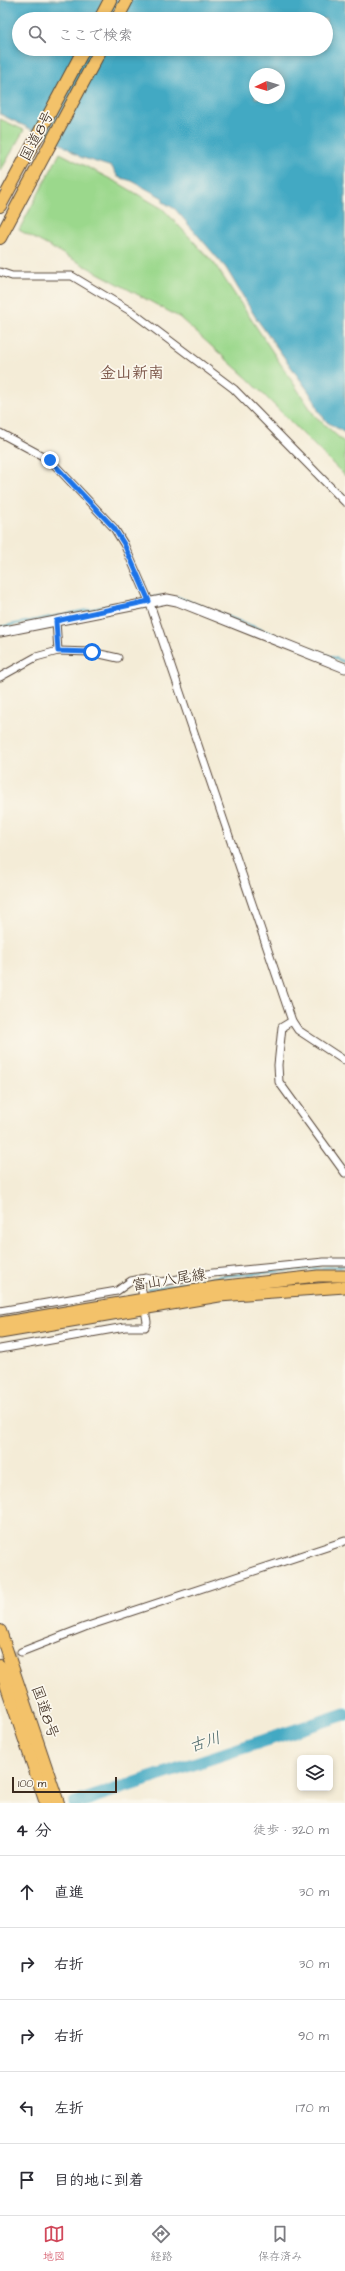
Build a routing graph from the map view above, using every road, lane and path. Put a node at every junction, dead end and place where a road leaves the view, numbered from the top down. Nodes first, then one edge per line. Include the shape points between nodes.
1 (110, 0) edge
2 (127, 0) edge
3 (104, 12) edge
4 (121, 12) edge
5 (80, 56) edge
6 (97, 56) edge
7 (0, 206) edge
8 (0, 238) edge
9 (0, 272) edge
10 (0, 433) edge
11 (345, 502) edge
12 (149, 601) junction
13 (56, 621) junction
14 (0, 632) edge
15 (58, 651) junction
16 (118, 658) dead end
17 (345, 668) edge
18 (0, 677) edge
19 (292, 1021) junction
20 (345, 1061) edge
21 (345, 1173) edge
22 (345, 1262) edge
23 (345, 1276) edge
24 (140, 1280) junction
25 (345, 1287) edge
26 (144, 1304) junction
27 (0, 1311) edge
28 (0, 1323) edge
29 (0, 1333) edge
30 (0, 1349) edge
31 (345, 1541) edge
32 (0, 1631) edge
33 (21, 1652) tunnel mouth
34 (0, 1666) edge
35 (51, 1780) junction
36 (44, 1800) edge
37 (58, 1803) edge
38 (62, 1803) edge

1 - 3 highway
2 - 4 highway
5 - 7 highway, 国道8号
6 - 8 highway, 国道8号
9 - 11 street via 12,276 72,276 132,312 234,389
10 - 12 street via 50,460 114,528 124,544
12 - 13 street
12 - 17 street via 177,601
12 - 19 street
13 - 14 street
13 - 15 street
15 - 16 street via 92,652
15 - 18 street via 36,657
19 - 20 street via 298,1030
19 - 21 street via 282,1027 279,1082
22 - 24 street via 213,1273 161,1282 146,1278
23 - 26 main road, 富山八尾線 via 265,1281
24 - 26 street
24 - 27 street via 131,1281 117,1291
25 - 26 main road, 富山八尾線
26 - 28 main road, 富山八尾線
26 - 29 main road, 富山八尾線
26 - 30 street via 147,1322 145,1327 125,1327
31 - 33 street via 85,1627
32 - 35 highway, 国道8号
34 - 36 highway, 国道8号
35 - 37 highway, 国道8号
35 - 38 highway

